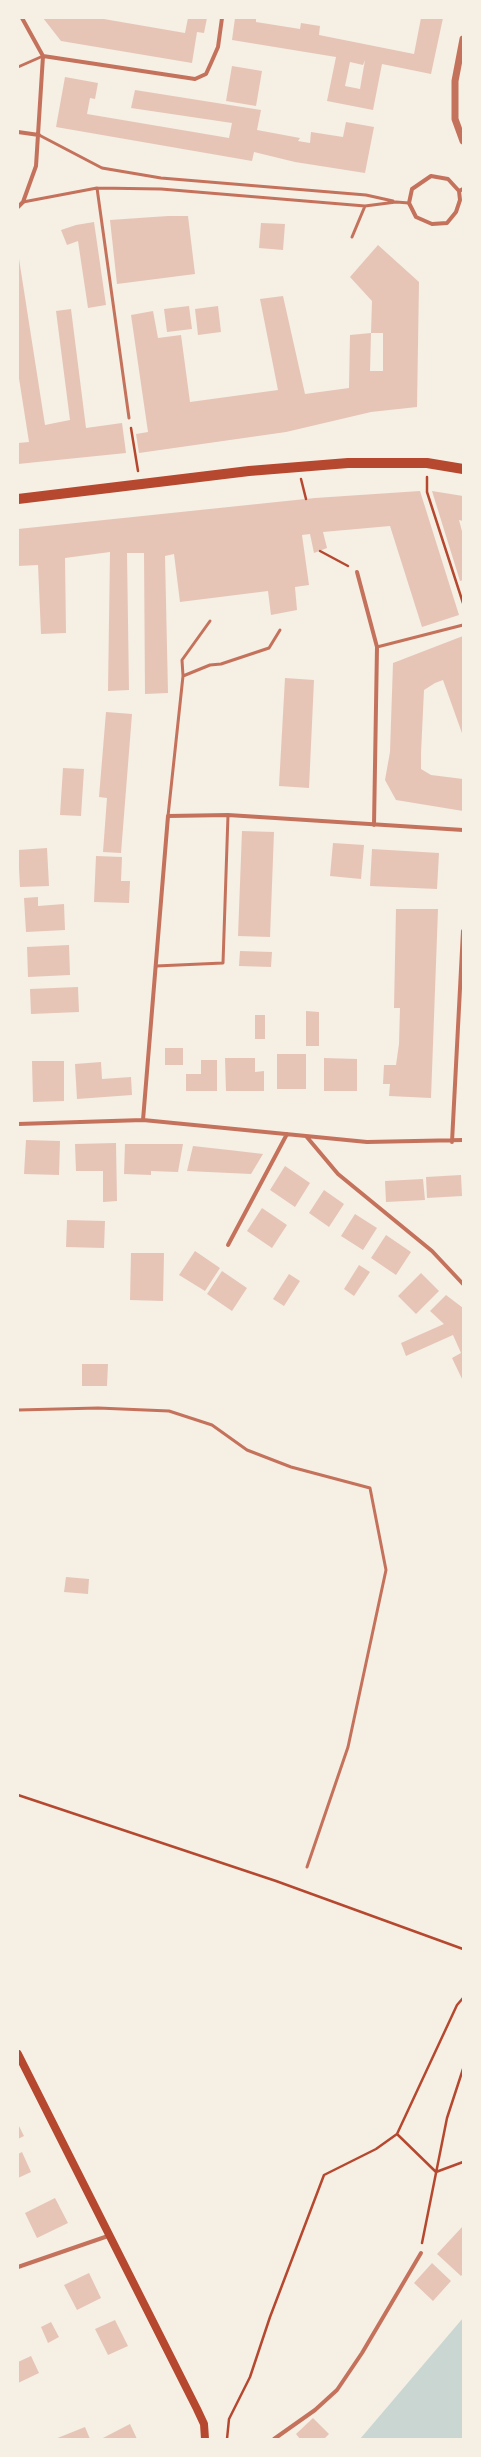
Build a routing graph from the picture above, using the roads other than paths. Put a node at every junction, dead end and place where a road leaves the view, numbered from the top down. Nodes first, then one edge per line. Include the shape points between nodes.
1 (222, 18) edge
2 (21, 21) edge
3 (463, 39) edge
4 (43, 56) junction
5 (18, 67) edge
6 (18, 132) edge
7 (38, 135) junction
8 (463, 141) edge
9 (97, 188) junction
10 (461, 190) edge
11 (23, 202) junction
12 (396, 202) junction
13 (409, 203) junction
14 (365, 206) junction
15 (18, 207) edge
16 (352, 237) dead end
17 (129, 418) road end
18 (463, 469) edge
19 (18, 499) edge
20 (357, 572) road end
21 (210, 621) dead end
22 (463, 625) edge
23 (280, 630) dead end
24 (377, 647) junction
25 (183, 676) junction
26 (228, 815) junction
27 (168, 816) junction
28 (374, 824) junction
29 (463, 830) edge
30 (463, 931) edge
31 (156, 966) junction
32 (143, 1120) junction
33 (18, 1124) edge
34 (287, 1134) junction
35 (306, 1136) junction
36 (463, 1140) edge
37 (452, 1142) junction
38 (228, 1245) dead end
39 (463, 1284) edge
40 (18, 1410) edge
41 (307, 1867) dead end
42 (18, 2054) edge
43 (108, 2236) junction
44 (421, 2253) road end
45 (18, 2267) edge
46 (205, 2439) edge
47 (274, 2439) edge

1 - 4 street via 218,47 211,63 206,74 195,79
2 - 4 street
3 - 8 street via 455,81 455,119
4 - 5 lane
4 - 7 street
6 - 7 street
7 - 11 street via 36,166
7 - 12 lane via 102,168 161,178 366,195
9 - 11 lane
9 - 14 lane via 161,189
9 - 17 lane
10 - 13 street via 448,180 431,176 412,188
10 - 13 street via 456,212 448,223 432,224 416,217
11 - 15 street
12 - 13 lane
12 - 14 lane
14 - 16 lane
18 - 19 main road via 427,463 348,463
20 - 24 street
21 - 25 lane via 182,660
22 - 24 lane
23 - 25 lane via 269,648 222,664 210,665
24 - 28 street
25 - 27 lane
26 - 27 street
26 - 28 street
26 - 31 lane via 223,963
27 - 31 street
28 - 29 street
30 - 37 street
31 - 32 street
32 - 33 street
32 - 34 street
34 - 35 street
34 - 38 street
35 - 37 street via 367,1142
35 - 39 street via 338,1174 432,1251
36 - 37 street
40 - 41 lane via 98,1408 169,1411 212,1425 247,1450 291,1468 370,1488 386,1570 348,1747
42 - 43 main road
43 - 45 street
43 - 46 main road via 197,2409 204,2424
44 - 47 street via 393,2303 337,2390 315,2410

